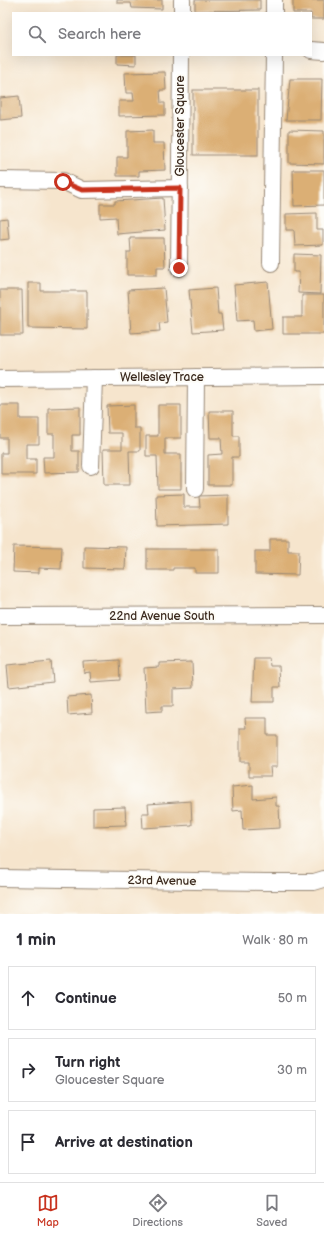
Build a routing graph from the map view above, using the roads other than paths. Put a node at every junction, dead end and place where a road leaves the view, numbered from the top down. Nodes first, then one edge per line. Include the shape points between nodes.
1 (182, 0) edge
2 (274, 0) edge
3 (182, 12) edge
4 (274, 12) edge
5 (312, 50) edge
6 (324, 51) edge
7 (181, 56) edge
8 (274, 56) edge
9 (0, 180) edge
10 (180, 188) junction
11 (271, 264) dead end
12 (179, 268) dead end
13 (324, 376) edge
14 (196, 377) junction
15 (94, 378) junction
16 (0, 379) edge
17 (91, 466) dead end
18 (195, 489) dead end
19 (0, 616) edge
20 (324, 616) edge
21 (0, 878) edge
22 (324, 879) edge

1 - 3 street
2 - 4 street
5 - 6 street
7 - 10 street, Gloucester Square
8 - 11 street
9 - 10 street via 63,182 82,190
10 - 12 street, Gloucester Square
13 - 14 street, Wellesley Trace
14 - 15 street, Wellesley Trace
14 - 18 street
15 - 16 street, Wellesley Trace
15 - 17 street
19 - 20 street, 22nd Avenue South
21 - 22 street, 23rd Avenue via 266,882 314,882

